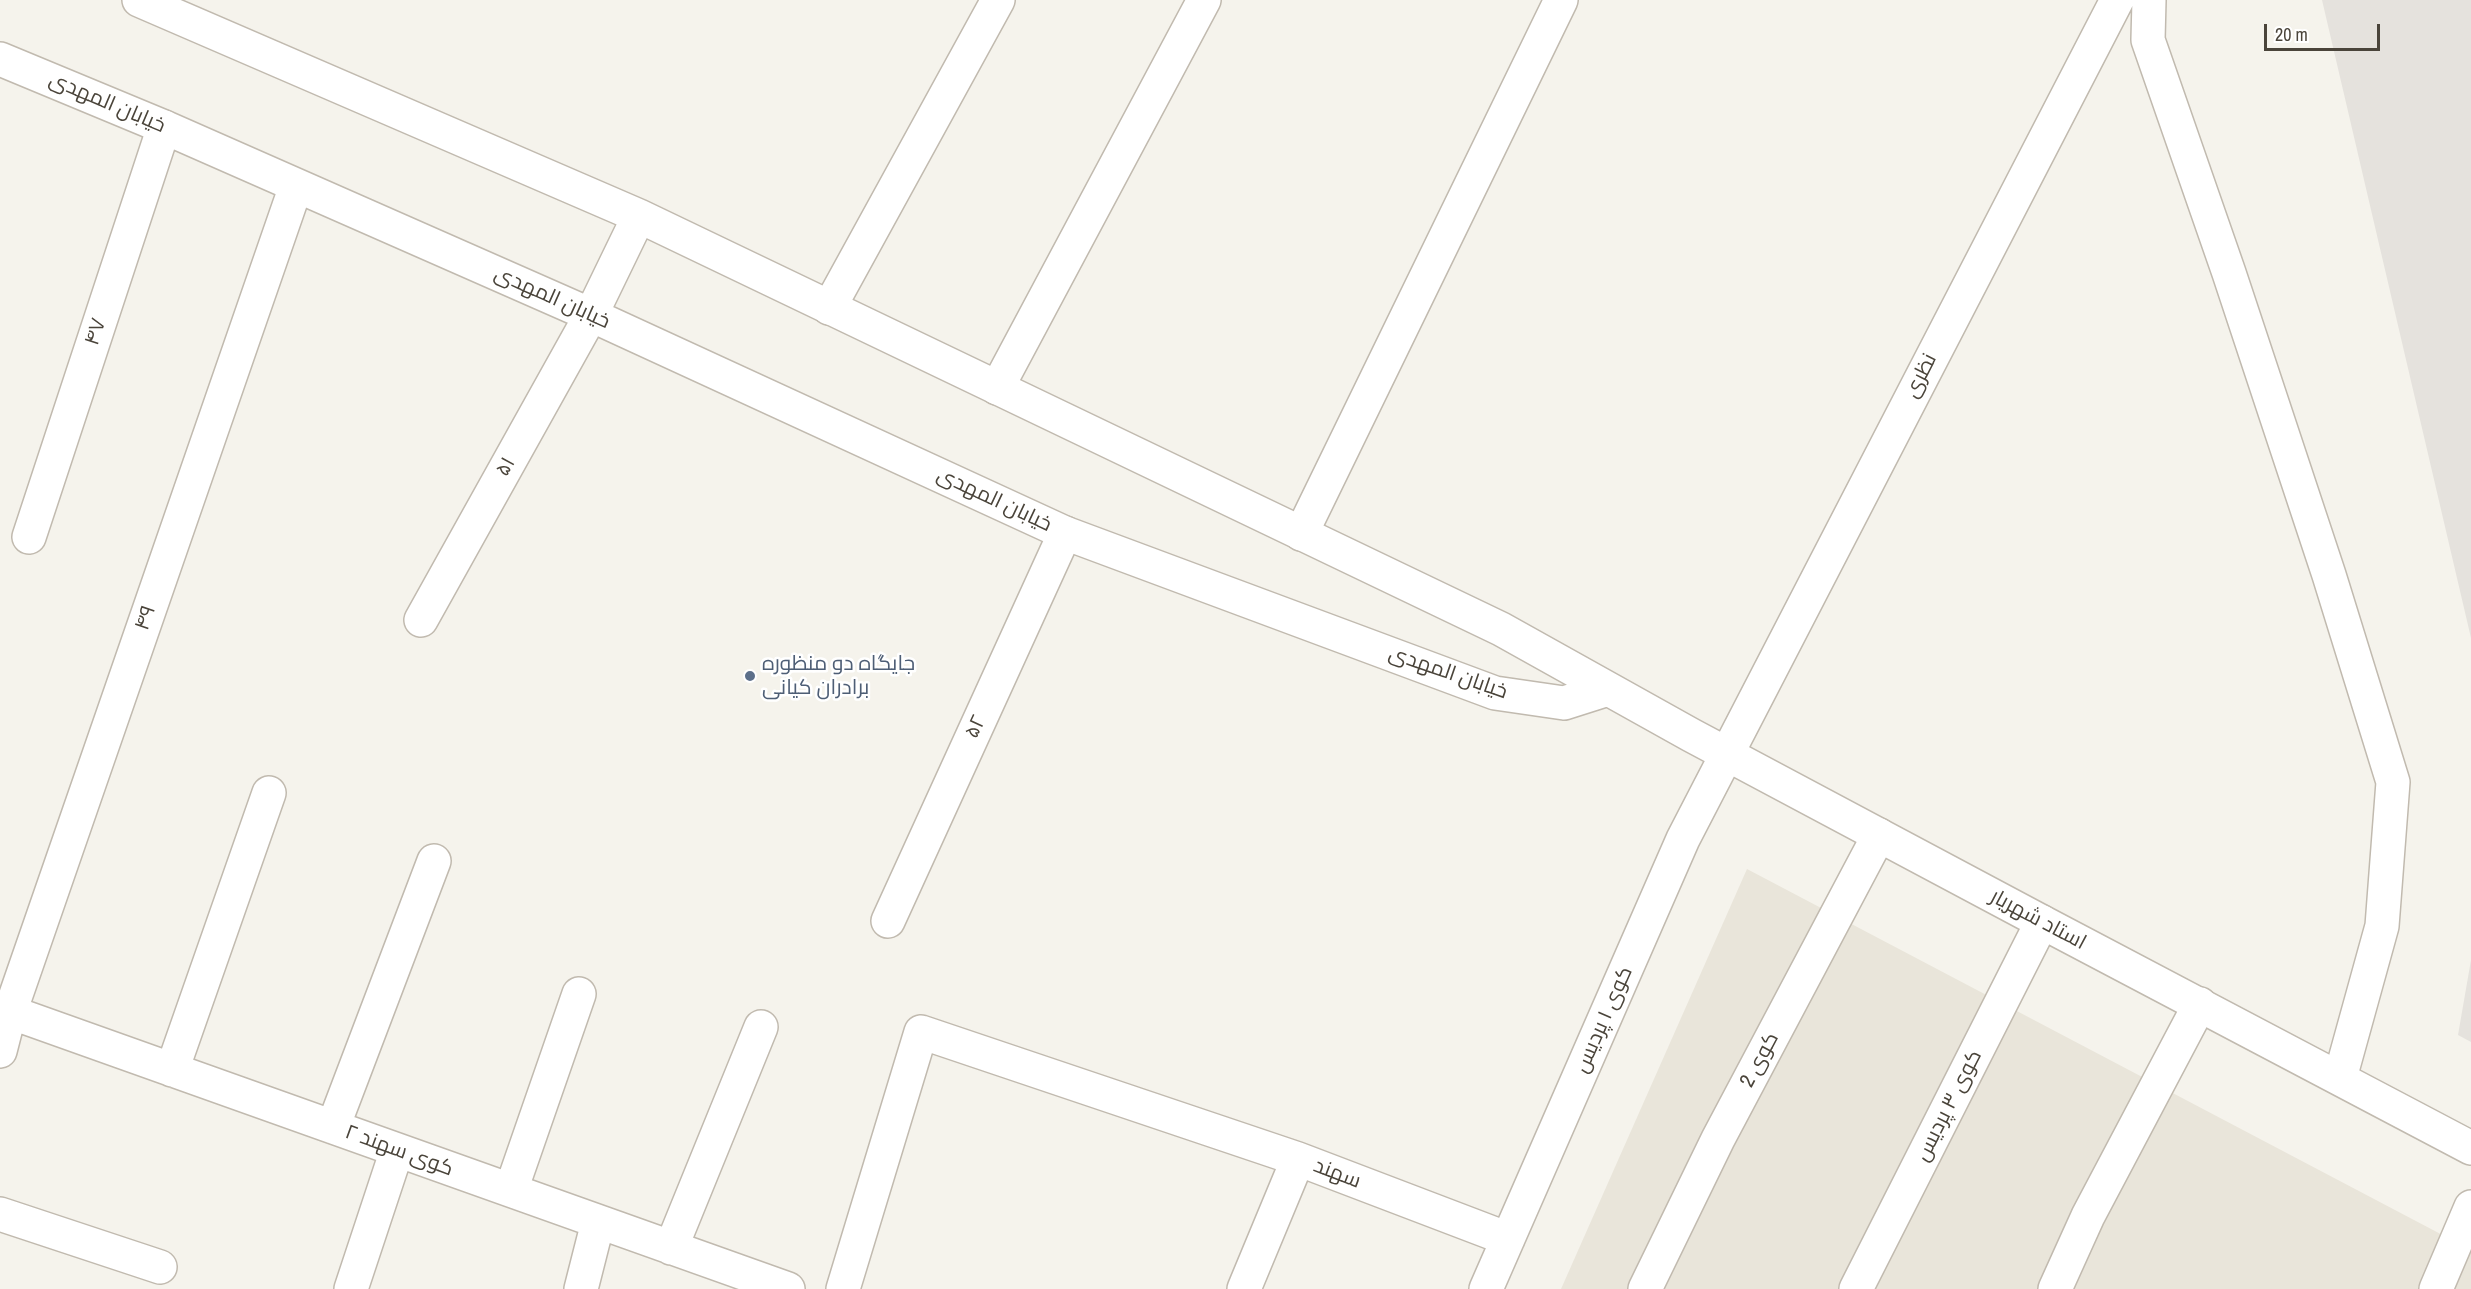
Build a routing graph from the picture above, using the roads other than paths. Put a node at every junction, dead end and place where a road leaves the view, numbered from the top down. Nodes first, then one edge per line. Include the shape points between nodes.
1 (139, 0) edge
2 (998, 0) edge
3 (1204, 0) edge
4 (1561, 0) edge
5 (2117, 0) edge
6 (2150, 0) edge
7 (0, 59) edge
8 (164, 127) junction
9 (296, 186) junction
10 (639, 216) junction
11 (829, 308) junction
12 (591, 315) junction
13 (997, 388) junction
14 (1065, 533) junction
15 (1301, 534) junction
16 (29, 537) dead end
17 (421, 620) dead end
18 (1608, 689) junction
19 (1726, 753) junction
20 (269, 793) dead end
21 (1879, 835) junction
22 (434, 861) dead end
23 (888, 921) dead end
24 (2042, 922) junction
25 (579, 994) dead end
26 (2200, 1004) junction
27 (10, 1012) junction
28 (762, 1027) dead end
29 (0, 1051) edge
30 (172, 1070) junction
31 (2340, 1078) junction
32 (333, 1127) junction
33 (2471, 1148) edge
34 (397, 1150) junction
35 (1298, 1159) junction
36 (511, 1190) junction
37 (2471, 1208) edge
38 (0, 1214) edge
39 (598, 1222) junction
40 (1508, 1239) junction
41 (671, 1248) junction
42 (160, 1267) dead end
43 (351, 1289) edge
44 (581, 1289) edge
45 (788, 1289) edge
46 (843, 1289) edge
47 (1244, 1289) edge
48 (1485, 1289) edge
49 (1645, 1289) edge
50 (1857, 1289) edge
51 (2055, 1289) edge
52 (2436, 1289) edge

1 - 10 street
2 - 11 street
3 - 13 street
4 - 15 street
5 - 19 street, نظری
6 - 31 street via 2148,40 2325,563 2393,782 2382,927
7 - 8 street, خیابان المهدی
8 - 9 street, خیابان المهدی
8 - 16 street, ۴۷
9 - 12 street, خیابان المهدی
9 - 27 street, ۴۹
10 - 11 street
10 - 12 street, ۵۱
11 - 13 street
12 - 14 street, خیابان المهدی
12 - 17 street, ۵۱
13 - 15 street
14 - 18 street, خیابان المهدی via 1495,693 1564,703
14 - 23 street, ۵۲
15 - 18 street via 1501,629
18 - 19 street, استاد شهریار
19 - 21 street, استاد شهریار
19 - 40 street, کوی ۱ پردیس via 1683,839
20 - 30 street
21 - 24 street, استاد شهریار
21 - 49 street, کوی 2 via 1718,1139
22 - 32 street
24 - 26 street, استاد شهریار
24 - 50 street, کوی ۳ پردیس
25 - 36 street
26 - 31 street, استاد شهریار
26 - 51 street via 2088,1216
27 - 29 street, ۴۹
27 - 30 street, کوی سهند ۲
28 - 41 street
30 - 32 street, کوی سهند ۲
31 - 33 street, استاد شهریار
32 - 34 street, کوی سهند ۲
34 - 36 street, کوی سهند ۲
34 - 43 street
35 - 40 street, سهند
35 - 46 street via 921,1032
35 - 47 street, سهند
36 - 39 street, کوی سهند ۲
37 - 52 street
38 - 42 street
39 - 41 street, کوی سهند ۲
39 - 44 street
40 - 48 street, کوی ۱ پردیس
41 - 45 street, کوی سهند ۲

